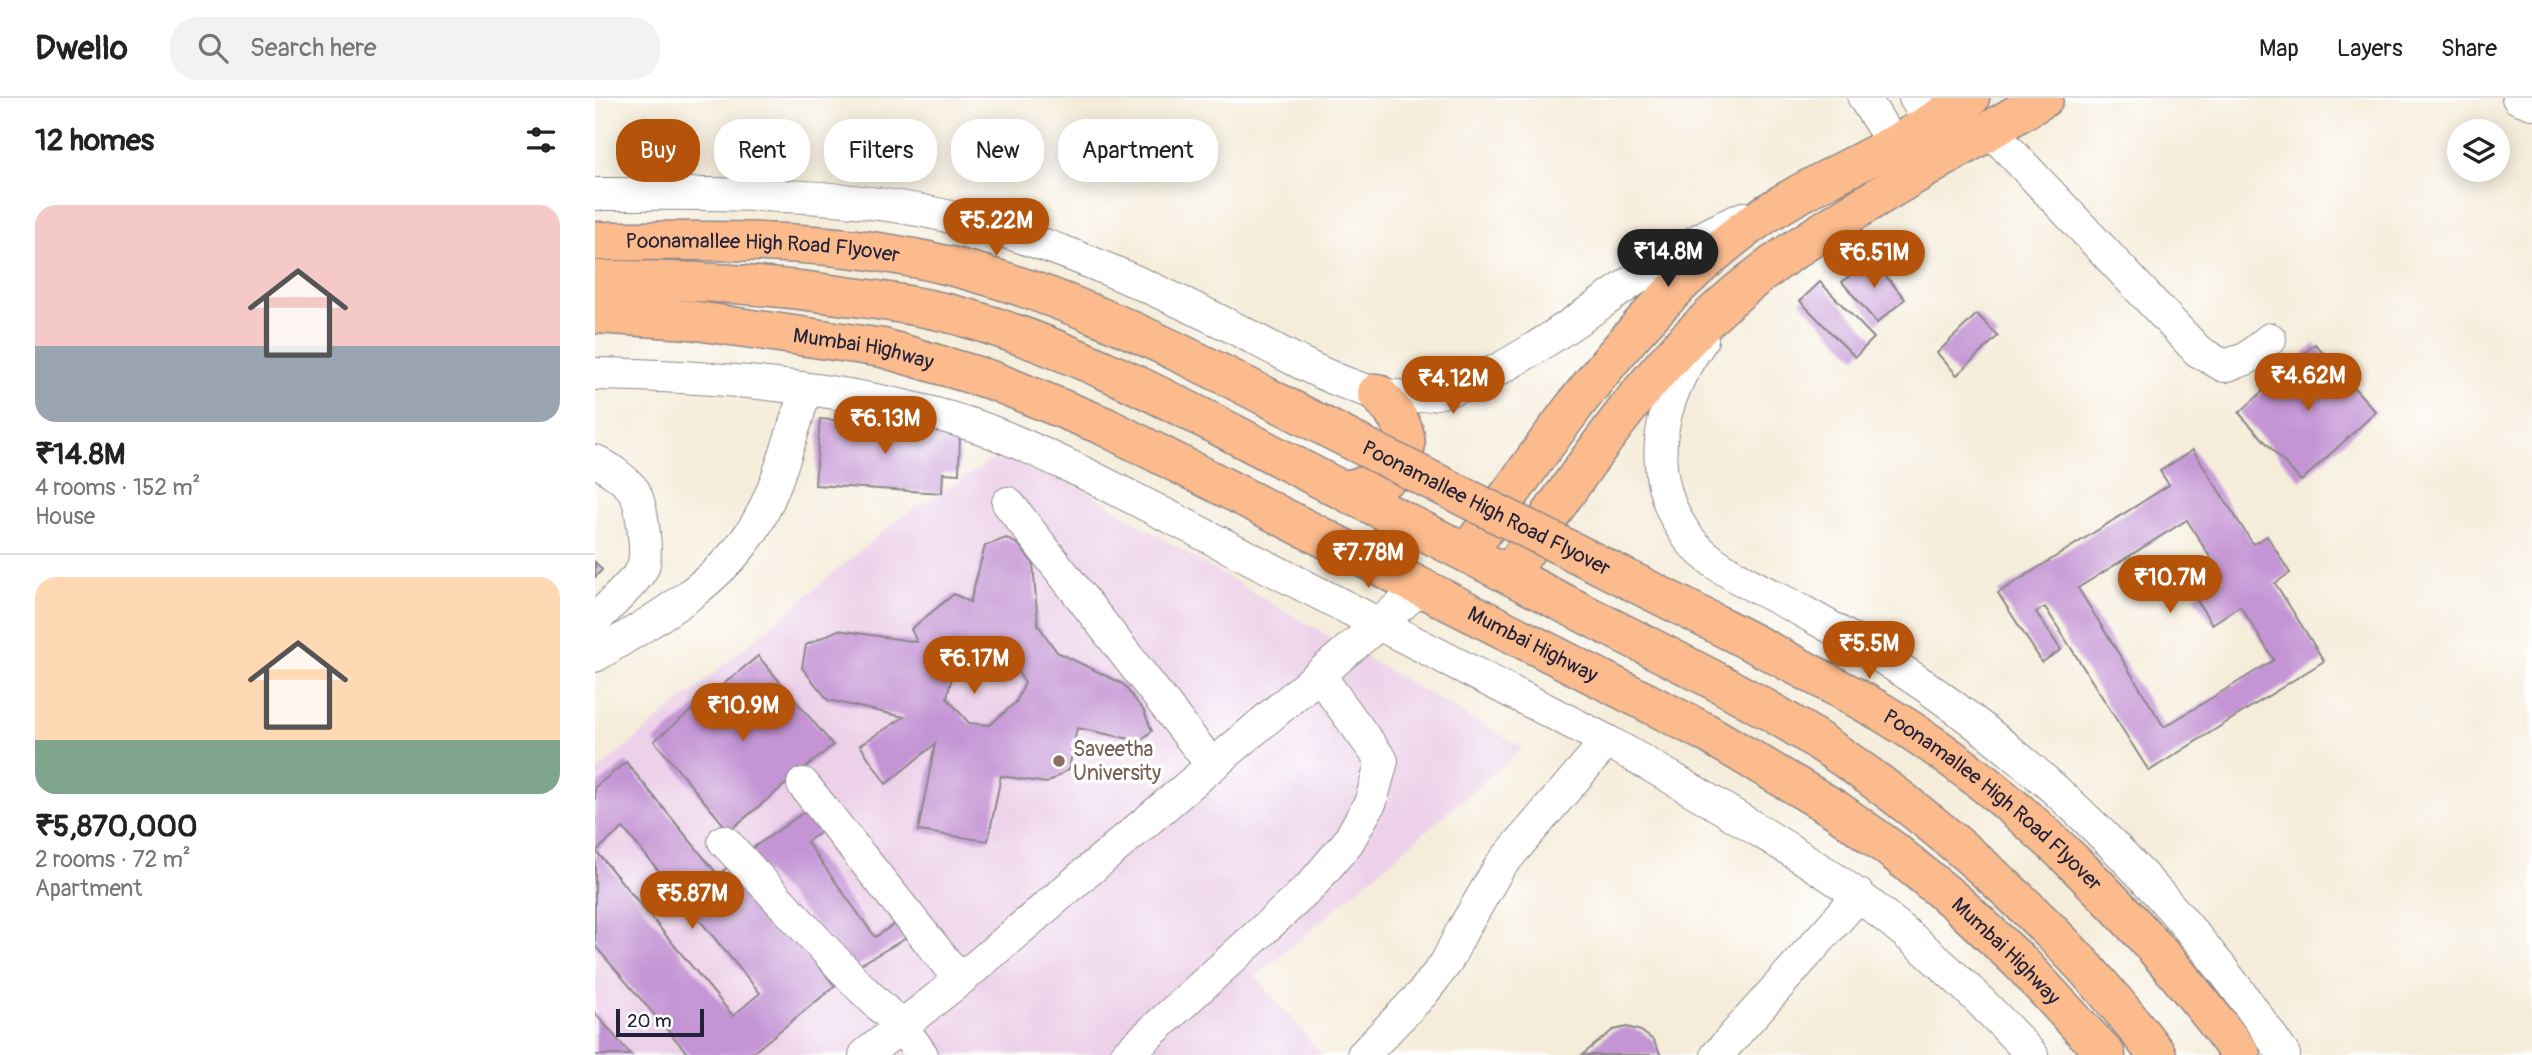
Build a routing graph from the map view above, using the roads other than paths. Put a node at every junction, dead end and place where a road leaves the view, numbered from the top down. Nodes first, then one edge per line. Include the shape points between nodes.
1 (1864, 98) edge
2 (1970, 98) edge
3 (2044, 98) edge
4 (2518, 98) edge
5 (2532, 103) edge
6 (1923, 111) edge
7 (1990, 130) junction
8 (1894, 145) junction
9 (1807, 190) junction
10 (595, 194) edge
11 (595, 241) edge
12 (595, 280) edge
13 (1745, 287) junction
14 (595, 314) edge
15 (2270, 339) dead end
16 (595, 374) edge
17 (806, 389) junction
18 (1377, 393) junction
19 (595, 461) edge
20 (1343, 490) junction
21 (1008, 503) dead end
22 (1467, 554) junction
23 (1509, 574) junction
24 (1421, 588) junction
25 (595, 621) edge
26 (1377, 624) junction
27 (595, 656) edge
28 (1319, 675) junction
29 (1607, 741) junction
30 (1212, 764) junction
31 (803, 783) dead end
32 (723, 841) dead end
33 (1859, 895) junction
34 (960, 980) junction
35 (902, 1027) junction
36 (1731, 1049) edge
37 (865, 1055) edge
38 (922, 1055) edge
39 (1126, 1055) edge
40 (1363, 1055) edge
41 (2032, 1055) edge
42 (2106, 1055) edge
43 (2157, 1055) edge
44 (2241, 1055) edge
45 (2284, 1055) edge

1 - 8 street
2 - 6 main road
3 - 7 main road
4 - 5 street
6 - 8 main road
7 - 13 main road via 1814,236
7 - 15 street via 2199,351 2224,366 2246,359
8 - 9 main road
9 - 18 street via 1721,227 1681,250 1514,362 1444,391 1409,397
9 - 22 main road via 1751,224 1703,262 1641,323
10 - 18 street via 797,197 890,206 958,219 1102,267 1335,378
11 - 44 main road, Poonamallee High Road Flyover, bridge via 813,246 896,254 969,270 1121,325 1681,606 1884,714 1951,759 2086,875 2172,967
12 - 20 main road via 797,289 900,303 969,319 1128,382
13 - 23 main road via 1655,374
13 - 45 street via 1682,371 1661,429 1659,455 1666,491 1689,539 1731,572 1865,647 1929,689 2052,787 2215,959
14 - 24 main road, Mumbai Highway via 690,320 883,348 994,381 1104,426
16 - 17 street
17 - 26 street via 925,412 1030,448
17 - 27 street via 770,495 751,533 724,565 671,609
18 - 20 main road via 1394,410 1405,433 1404,456 1392,475 1372,485
19 - 25 street via 634,491 645,543 643,569
20 - 22 main road
21 - 30 street
22 - 23 main road
23 - 43 main road via 1747,698 1887,789 2026,909 2112,997
24 - 26 street
24 - 42 main road, Mumbai Highway via 1705,732 1835,808 1956,902 2020,962
26 - 28 street
26 - 29 street
28 - 30 street
28 - 39 street via 1383,761 1371,801 1348,842 1309,888
29 - 33 street
29 - 40 street via 1500,866 1446,963 1422,994
30 - 34 street
31 - 34 street
32 - 35 street
33 - 36 street
33 - 41 street via 1982,1001
34 - 35 street
35 - 37 street
35 - 38 street

